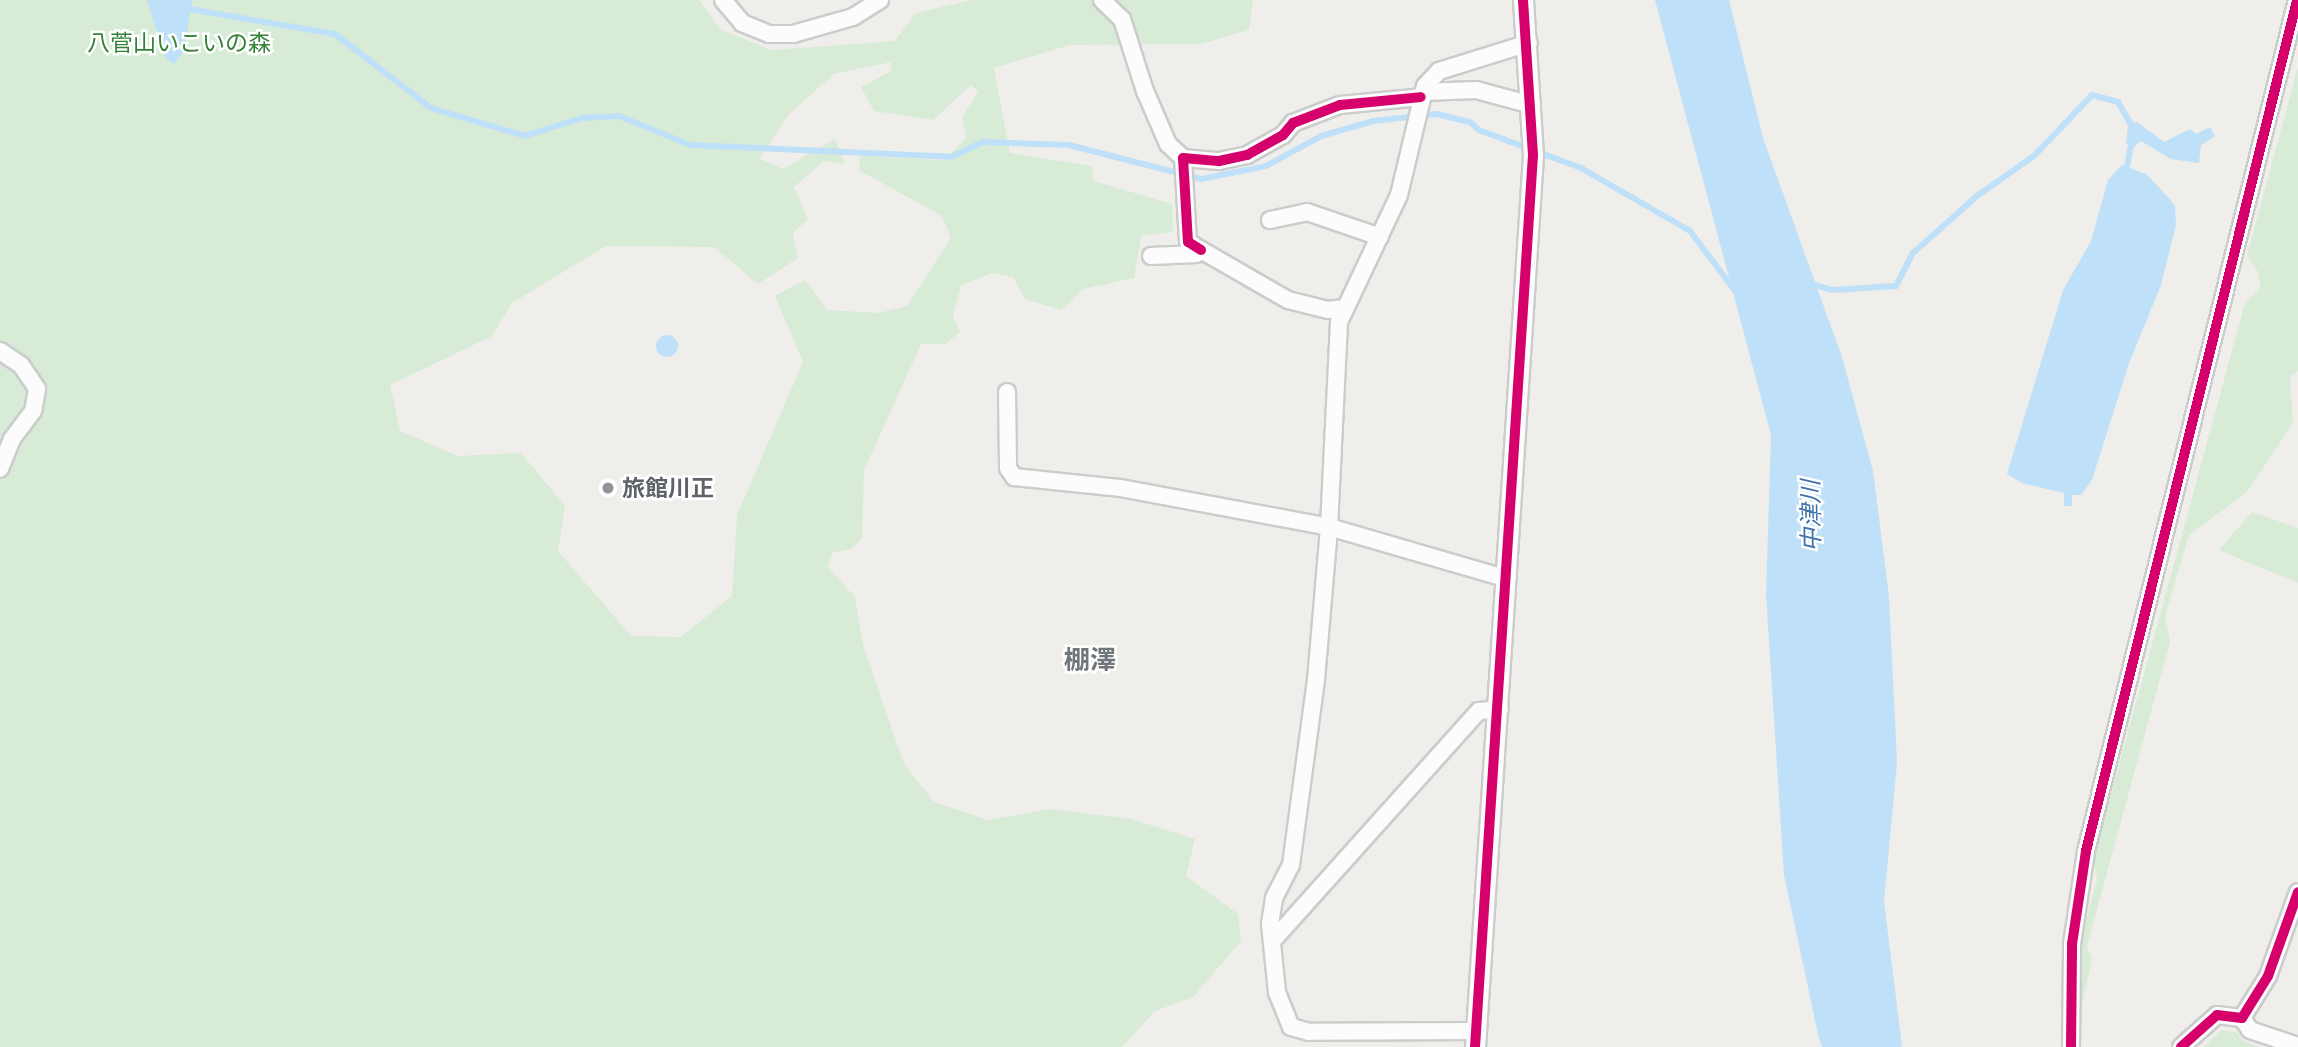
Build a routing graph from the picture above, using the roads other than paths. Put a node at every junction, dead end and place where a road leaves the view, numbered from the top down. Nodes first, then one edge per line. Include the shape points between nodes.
1 (723, 0) edge
2 (880, 0) edge
3 (1102, 0) edge
4 (1523, 0) edge
5 (2297, 0) edge
6 (1529, 43) junction
7 (1422, 97) junction
8 (1532, 106) junction
9 (1183, 163) junction
10 (1270, 220) dead end
11 (1380, 237) junction
12 (1201, 250) junction
13 (1150, 256) dead end
14 (1344, 308) junction
15 (0, 351) edge
16 (1007, 392) dead end
17 (0, 470) edge
18 (1329, 527) junction
19 (1508, 579) junction
20 (1500, 709) junction
21 (2298, 892) edge
22 (1275, 938) junction
23 (2242, 1018) junction
24 (1476, 1039) edge
25 (2298, 1046) edge
26 (2071, 1047) edge
27 (2181, 1047) edge

1 - 2 street via 742,23 769,34 793,34 853,17
3 - 9 street via 1122,19 1158,123
4 - 6 street
5 - 26 street via 2086,851 2072,944
6 - 7 street via 1438,71
6 - 8 street
7 - 8 street via 1476,90
7 - 9 street via 1340,104 1293,123 1283,135 1247,155
7 - 11 street via 1399,195
8 - 19 street
9 - 12 street via 1188,242
10 - 11 street via 1307,212
11 - 14 street
12 - 13 street
12 - 14 street via 1288,300 1328,310
14 - 18 street via 1339,322
15 - 17 street via 21,365 37,389 33,411 12,439
16 - 18 street via 1009,471 1014,477 1121,488
18 - 19 street
18 - 22 street via 1317,680 1291,865 1274,898 1270,924
19 - 20 street
20 - 22 street via 1479,711
20 - 24 street
21 - 23 street via 2268,976
22 - 24 street via 1277,992 1291,1027
23 - 25 street via 2250,1030
23 - 27 street via 2217,1015

